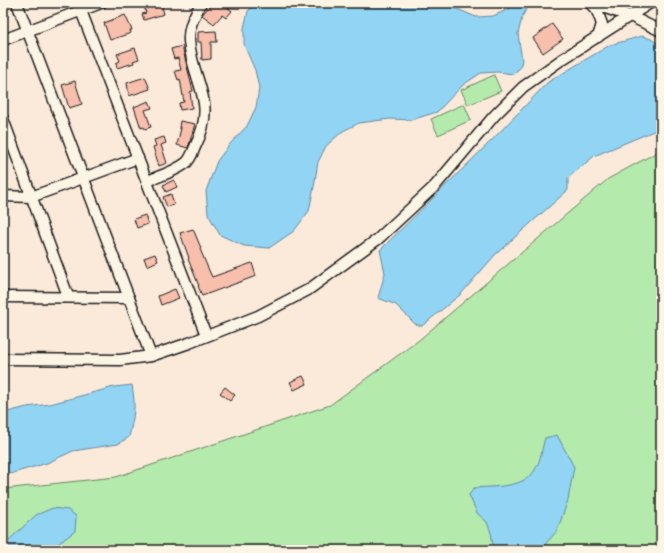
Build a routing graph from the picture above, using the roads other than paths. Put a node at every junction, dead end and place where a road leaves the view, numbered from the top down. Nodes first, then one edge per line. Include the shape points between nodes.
1 (17, 3) edge
2 (101, 3) edge
3 (201, 3) edge
4 (590, 3) edge
5 (650, 3) edge
6 (80, 7) edge
7 (630, 16) junction
8 (27, 31) junction
9 (661, 31) edge
10 (598, 37) junction
11 (3, 40) edge
12 (3, 119) edge
13 (138, 158) junction
14 (84, 179) junction
15 (147, 182) junction
16 (3, 196) edge
17 (31, 197) junction
18 (68, 296) junction
19 (3, 297) edge
20 (129, 298) junction
21 (206, 335) junction
22 (151, 356) junction
23 (3, 359) edge

1 - 8 street
2 - 6 street
3 - 15 street via 192,21 189,39 192,62 201,86 205,121 188,162
4 - 7 street
4 - 10 street via 602,24
5 - 7 street
6 - 8 street
6 - 13 street
7 - 9 street
7 - 10 street
8 - 11 street
8 - 14 street
10 - 21 street via 523,87 494,116 436,186 378,239 308,290 258,316
12 - 17 street
13 - 14 street
13 - 15 street
14 - 17 street
14 - 20 street
15 - 21 street
16 - 17 street
17 - 18 street
18 - 19 street
18 - 20 street
20 - 22 street
21 - 22 street
22 - 23 street via 112,360

